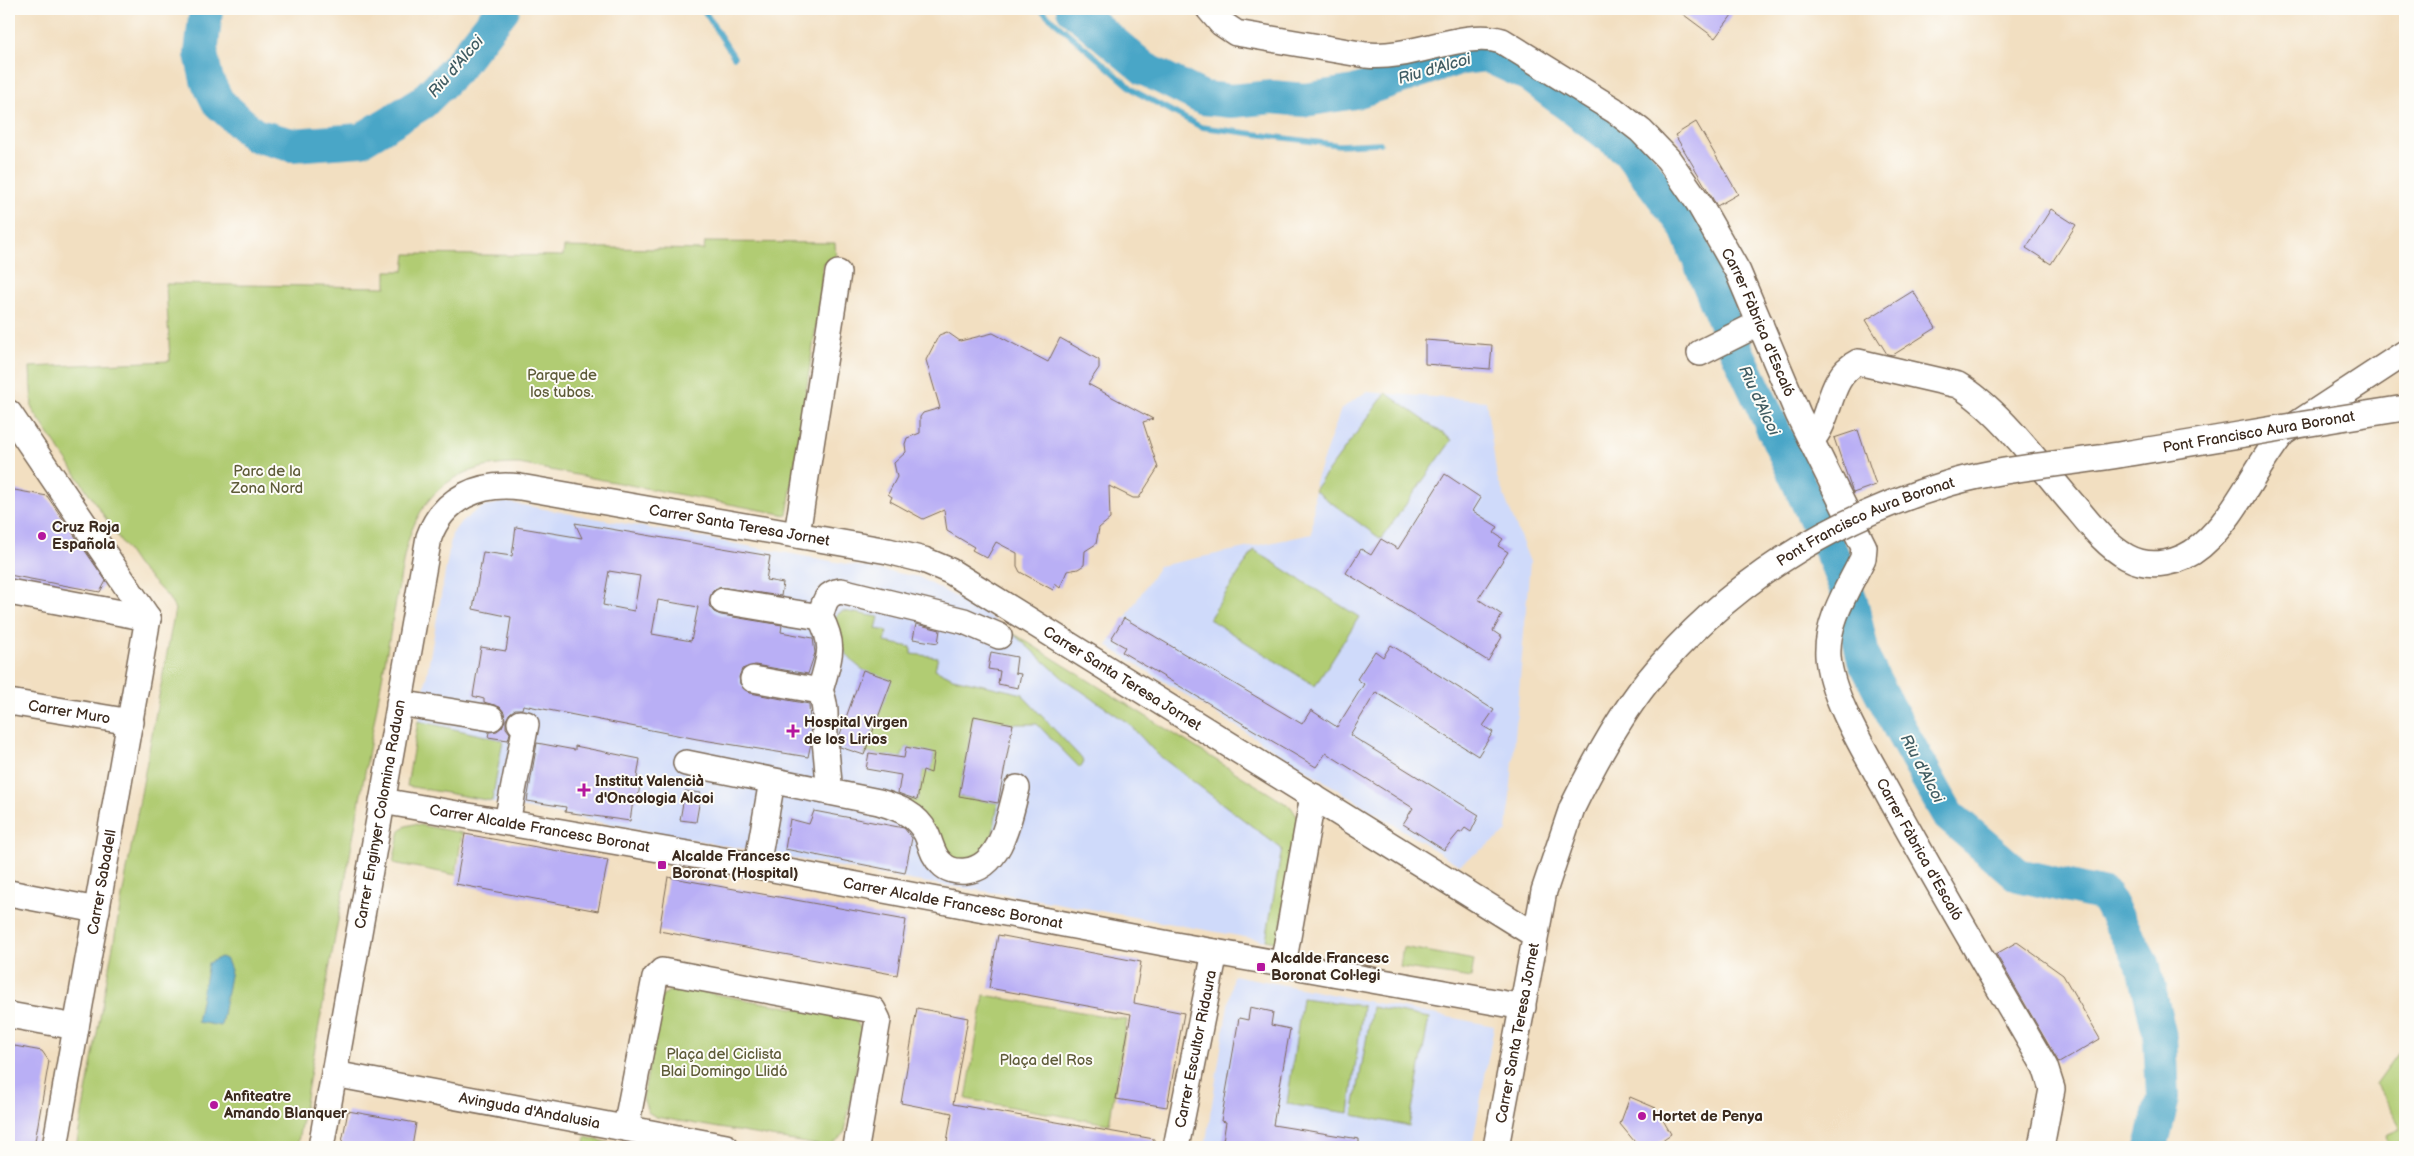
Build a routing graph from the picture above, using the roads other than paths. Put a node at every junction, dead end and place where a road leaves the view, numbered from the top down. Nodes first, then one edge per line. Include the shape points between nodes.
1 (1209, 9) edge
2 (838, 273) dead end
3 (1759, 323) junction
4 (1700, 353) dead end
5 (2405, 353) edge
6 (2405, 408) edge
7 (9, 413) edge
8 (1811, 441) junction
9 (463, 496) joint
10 (797, 534) junction
11 (9, 592) edge
12 (723, 601) dead end
13 (820, 617) junction
14 (148, 618) junction
15 (999, 636) dead end
16 (753, 679) dead end
17 (820, 691) junction
18 (9, 702) edge
19 (399, 703) junction
20 (491, 718) dead end
21 (131, 722) junction
22 (520, 723) dead end
23 (686, 763) dead end
24 (772, 781) junction
25 (1017, 788) dead end
26 (837, 794) junction
27 (1313, 796) junction
28 (382, 800) junction
29 (507, 822) junction
30 (757, 866) junction
31 (9, 893) edge
32 (97, 910) junction
33 (1535, 935) junction
34 (1215, 952) junction
35 (1283, 964) junction
36 (1523, 1007) junction
37 (9, 1015) edge
38 (76, 1027) junction
39 (334, 1074) junction
40 (626, 1128) junction
41 (55, 1147) edge
42 (320, 1147) edge
43 (726, 1147) edge
44 (856, 1147) edge
45 (1176, 1147) edge
46 (1496, 1147) edge
47 (2041, 1147) edge

1 - 3 street, Carrer Fàbrica d'Escaló via 1221,24 1236,33 1381,57 1408,54 1472,38 1494,38 1508,44 1614,110 1658,148 1698,202 1738,272
2 - 10 street
3 - 4 street
3 - 8 street, Carrer Fàbrica d'Escaló
5 - 8 street via 2283,433 2238,503 2211,536 2186,556 2169,563 2142,563 2114,548 2092,527 1995,414 1958,385 1858,362 1840,376 1820,432
6 - 33 street, Pont Francisco Aura Boronat, bridge via 1952,483 1875,510 1784,557 1740,590 1674,653 1647,682 1620,722 1572,808 1551,868
7 - 14 street
8 - 47 street, Carrer Fàbrica d'Escaló via 1864,547 1863,558 1829,633 1828,658 1836,689 1917,847 2045,1066 2052,1089
9 - 10 street, Carrer Santa Teresa Jornet via 493,486 520,486
9 - 19 street, Carrer Enginyer Colomina Raduan via 440,514 429,537
10 - 27 street, Carrer Santa Teresa Jornet via 902,554 950,571
11 - 14 street
12 - 13 street
13 - 15 street via 826,598 841,591 964,621
13 - 17 street via 830,640
14 - 21 street, Carrer Sabadell
16 - 17 street
17 - 26 street via 827,715 825,741
18 - 21 street, Carrer Muro
19 - 20 street
19 - 28 street, Carrer Enginyer Colomina Raduan
21 - 32 street, Carrer Sabadell
22 - 29 street via 526,724
23 - 24 street
24 - 26 street
24 - 30 street
25 - 26 street via 998,848 981,865 959,872 942,865 926,833 911,815 901,809
27 - 33 street, Carrer Santa Teresa Jornet
27 - 35 street
28 - 29 street, Carrer Alcalde Francesc Boronat
28 - 39 street, Carrer Enginyer Colomina Raduan
29 - 30 street, Carrer Alcalde Francesc Boronat
30 - 34 street, Carrer Alcalde Francesc Boronat
31 - 32 street
32 - 38 street, Carrer Sabadell
33 - 36 street, Carrer Santa Teresa Jornet
34 - 35 street, Carrer Alcalde Francesc Boronat
34 - 45 street, Carrer Escultor Ridaura
35 - 36 street, Carrer Alcalde Francesc Boronat
36 - 46 street, Carrer Santa Teresa Jornet
37 - 38 street
38 - 41 street, Carrer Sabadell
39 - 40 street, Avinguda d'Andalusia
39 - 42 street, Carrer Enginyer Colomina Raduan
40 - 43 street, Avinguda d'Andalusia
40 - 44 street via 654,978 662,971 873,1010 878,1020

